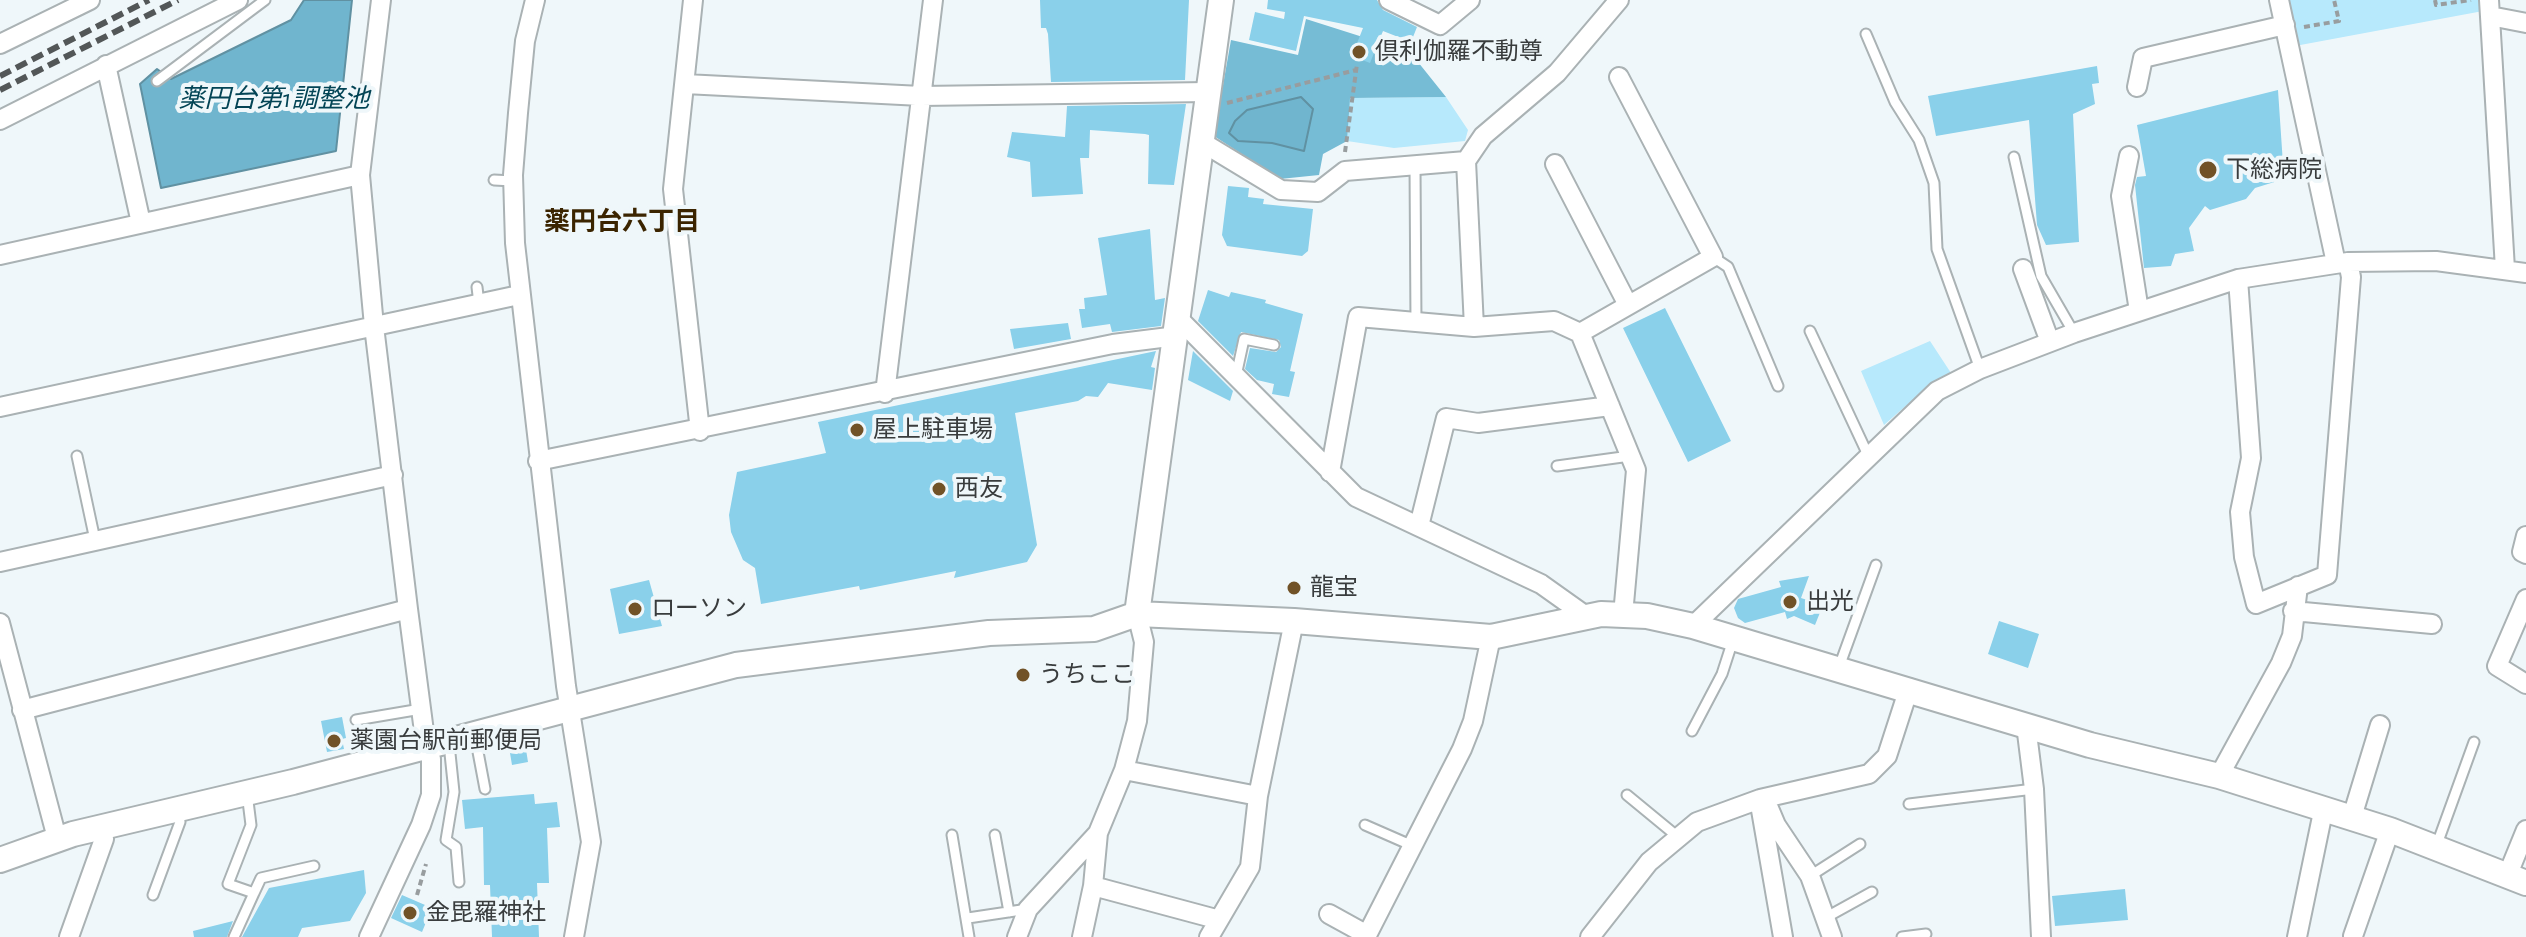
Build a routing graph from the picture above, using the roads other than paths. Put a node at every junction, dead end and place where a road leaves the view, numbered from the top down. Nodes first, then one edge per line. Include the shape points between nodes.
1 (90, 0) edge
2 (238, 0) edge
3 (265, 0) edge
4 (381, 0) edge
5 (535, 0) edge
6 (693, 0) edge
7 (933, 0) edge
8 (1221, 0) edge
9 (1389, 0) edge
10 (1470, 0) edge
11 (1619, 0) edge
12 (2279, 0) edge
13 (2489, 8) edge
14 (2526, 23) edge
15 (2285, 28) junction
16 (1866, 34) dead end
17 (0, 44) edge
18 (106, 65) junction
19 (1619, 77) dead end
20 (157, 81) dead end
21 (685, 84) junction
22 (2137, 87) dead end
23 (921, 96) junction
24 (1212, 98) junction
25 (0, 120) edge
26 (1199, 144) junction
27 (2129, 156) dead end
28 (2014, 157) dead end
29 (1466, 161) junction
30 (1555, 164) dead end
31 (1415, 166) junction
32 (360, 175) junction
33 (494, 180) dead end
34 (513, 181) junction
35 (141, 223) junction
36 (0, 255) edge
37 (1713, 257) junction
38 (2342, 263) junction
39 (2023, 269) dead end
40 (2505, 269) junction
41 (2526, 273) edge
42 (2238, 279) junction
43 (519, 295) junction
44 (1628, 305) junction
45 (2139, 311) junction
46 (1416, 324) junction
47 (374, 326) junction
48 (1474, 327) junction
49 (1178, 328) junction
50 (1810, 331) dead end
51 (1580, 333) junction
52 (2074, 333) junction
53 (2050, 342) junction
54 (1274, 345) dead end
55 (1980, 369) junction
56 (1236, 376) junction
57 (1778, 386) dead end
58 (885, 393) junction
59 (1610, 406) junction
60 (0, 407) edge
61 (700, 431) junction
62 (1868, 455) junction
63 (77, 456) dead end
64 (1630, 456) junction
65 (538, 461) junction
66 (1557, 466) dead end
67 (1330, 472) junction
68 (393, 475) junction
69 (1419, 526) junction
70 (2526, 536) edge
71 (95, 540) junction
72 (2526, 554) edge
73 (0, 562) edge
74 (1876, 565) dead end
75 (2298, 586) junction
76 (2526, 599) edge
77 (408, 609) junction
78 (2293, 611) junction
79 (1137, 614) junction
80 (1623, 615) junction
81 (1586, 616) junction
82 (1294, 621) junction
83 (0, 623) edge
84 (2522, 623) edge
85 (2432, 624) dead end
86 (1693, 626) junction
87 (1491, 637) junction
88 (1734, 637) junction
89 (1839, 667) junction
90 (2526, 684) edge
91 (7, 686) edge
92 (1909, 688) junction
93 (569, 707) junction
94 (421, 709) junction
95 (22, 710) junction
96 (356, 720) dead end
97 (2026, 725) junction
98 (2380, 725) dead end
99 (1692, 731) dead end
100 (474, 733) junction
101 (2474, 742) dead end
102 (437, 743) junction
103 (1124, 770) junction
104 (2219, 776) junction
105 (485, 789) dead end
106 (2034, 789) junction
107 (247, 793) junction
108 (1627, 795) dead end
109 (1258, 796) junction
110 (1762, 799) junction
111 (1909, 804) dead end
112 (2324, 807) junction
113 (178, 809) junction
114 (2352, 817) junction
115 (1365, 825) dead end
116 (102, 827) junction
117 (2390, 830) junction
118 (2526, 830) edge
119 (1098, 833) junction
120 (952, 835) dead end
121 (995, 835) dead end
122 (1678, 837) junction
123 (58, 842) junction
124 (1860, 844) dead end
125 (1413, 846) junction
126 (2436, 847) junction
127 (0, 860) edge
128 (314, 866) dead end
129 (1810, 876) junction
130 (2517, 878) edge
131 (459, 882) dead end
132 (1093, 886) junction
133 (1872, 892) dead end
134 (254, 893) junction
135 (153, 895) dead end
136 (1028, 909) junction
137 (1009, 912) junction
138 (1329, 914) dead end
139 (968, 918) junction
140 (1825, 918) junction
141 (1213, 928) edge
142 (1926, 934) dead end
143 (1367, 936) edge
144 (2353, 936) edge
145 (69, 937) edge
146 (234, 937) edge
147 (369, 937) edge
148 (574, 937) edge
149 (969, 937) edge
150 (1017, 937) edge
151 (1082, 937) edge
152 (1590, 937) edge
153 (1783, 937) edge
154 (1832, 937) edge
155 (1902, 937) edge
156 (2041, 937) edge
157 (2297, 937) edge

1 - 17 street
2 - 18 street
3 - 20 lane
4 - 32 street
5 - 34 street via 525,41
6 - 21 street
7 - 23 street
8 - 24 street
9 - 10 street via 1440,25
11 - 29 street via 1557,73 1483,136
12 - 15 street
13 - 14 street
13 - 40 street
15 - 22 street via 2143,58
15 - 38 street
16 - 55 lane via 1895,102 1919,140 1934,183 1937,249
18 - 25 street
18 - 35 street
19 - 37 street
21 - 23 street
21 - 61 street via 673,189
23 - 24 street
23 - 58 street
24 - 26 street
26 - 31 street via 1281,190 1318,192 1345,171
26 - 49 street
27 - 45 street via 2121,196
28 - 52 lane via 2041,276
29 - 31 street
29 - 48 street
30 - 44 street
31 - 46 lane
32 - 35 street
32 - 47 street
33 - 34 lane
34 - 43 street
35 - 36 street
37 - 44 street
37 - 57 lane via 1728,267
38 - 40 street via 2436,261
38 - 42 street
38 - 75 street via 2351,277 2327,575
39 - 53 street
40 - 41 street
42 - 45 street
42 - 75 street via 2251,458 2240,512 2244,557 2256,604
43 - 47 street via 478,295
43 - 65 street
44 - 51 street
45 - 52 street
46 - 48 street
46 - 67 street via 1358,317
47 - 60 street
47 - 68 street
48 - 51 street via 1554,321
49 - 56 street
49 - 58 street
49 - 79 street
50 - 62 lane
51 - 59 street
52 - 53 street
53 - 55 street
54 - 56 lane via 1244,339
55 - 62 street via 1937,391
56 - 67 street
58 - 61 street
59 - 64 street
59 - 69 street via 1478,423 1446,418
61 - 65 street
62 - 86 street
63 - 71 lane
64 - 66 lane
64 - 80 street via 1636,470
65 - 93 street
67 - 69 street via 1356,497
68 - 71 street
68 - 77 street
69 - 81 street via 1541,584
70 - 72 street
71 - 73 street
74 - 89 lane
75 - 78 street
76 - 84 street
77 - 94 street
77 - 95 street
78 - 85 street
78 - 104 street via 2292,636 2281,663
79 - 82 street
79 - 93 street via 1094,629 989,633 736,665
79 - 103 street via 1144,642 1137,721
80 - 81 street
80 - 86 street
81 - 87 street
82 - 87 street
82 - 109 street
83 - 91 street
84 - 90 street via 2497,666
86 - 88 street
87 - 125 street via 1473,721
88 - 89 street
88 - 99 lane via 1722,674
89 - 92 street
91 - 95 street
92 - 97 street
92 - 110 street via 1887,756 1869,774
93 - 100 street
93 - 148 street via 591,842
94 - 96 lane
94 - 102 street
95 - 123 street
97 - 104 street
97 - 106 street
98 - 114 street
100 - 102 street
100 - 105 lane
101 - 126 lane
102 - 107 street
102 - 131 lane via 454,792 446,840 456,847
102 - 147 street via 431,759 431,795 421,825
103 - 109 street
103 - 119 street
104 - 112 street
106 - 111 lane
106 - 156 street
107 - 113 street
107 - 134 lane via 251,825 228,884
108 - 122 lane
109 - 141 street via 1250,867
110 - 122 street via 1697,822
110 - 129 street
110 - 153 street
112 - 114 street
112 - 157 street
113 - 116 street
113 - 135 lane via 180,822
114 - 117 street
115 - 125 lane
116 - 123 street
116 - 145 street via 104,839
117 - 126 street
117 - 144 street
118 - 130 street
119 - 132 street
119 - 136 street
120 - 139 lane
121 - 137 lane
122 - 152 street via 1649,862
123 - 127 street
124 - 129 lane
125 - 143 street
126 - 130 street
128 - 134 lane via 261,878
129 - 140 street
132 - 141 street
132 - 151 street
133 - 140 lane
134 - 146 lane
136 - 137 lane
136 - 150 street
137 - 139 lane
138 - 143 street
139 - 149 lane
140 - 154 street
142 - 155 lane

